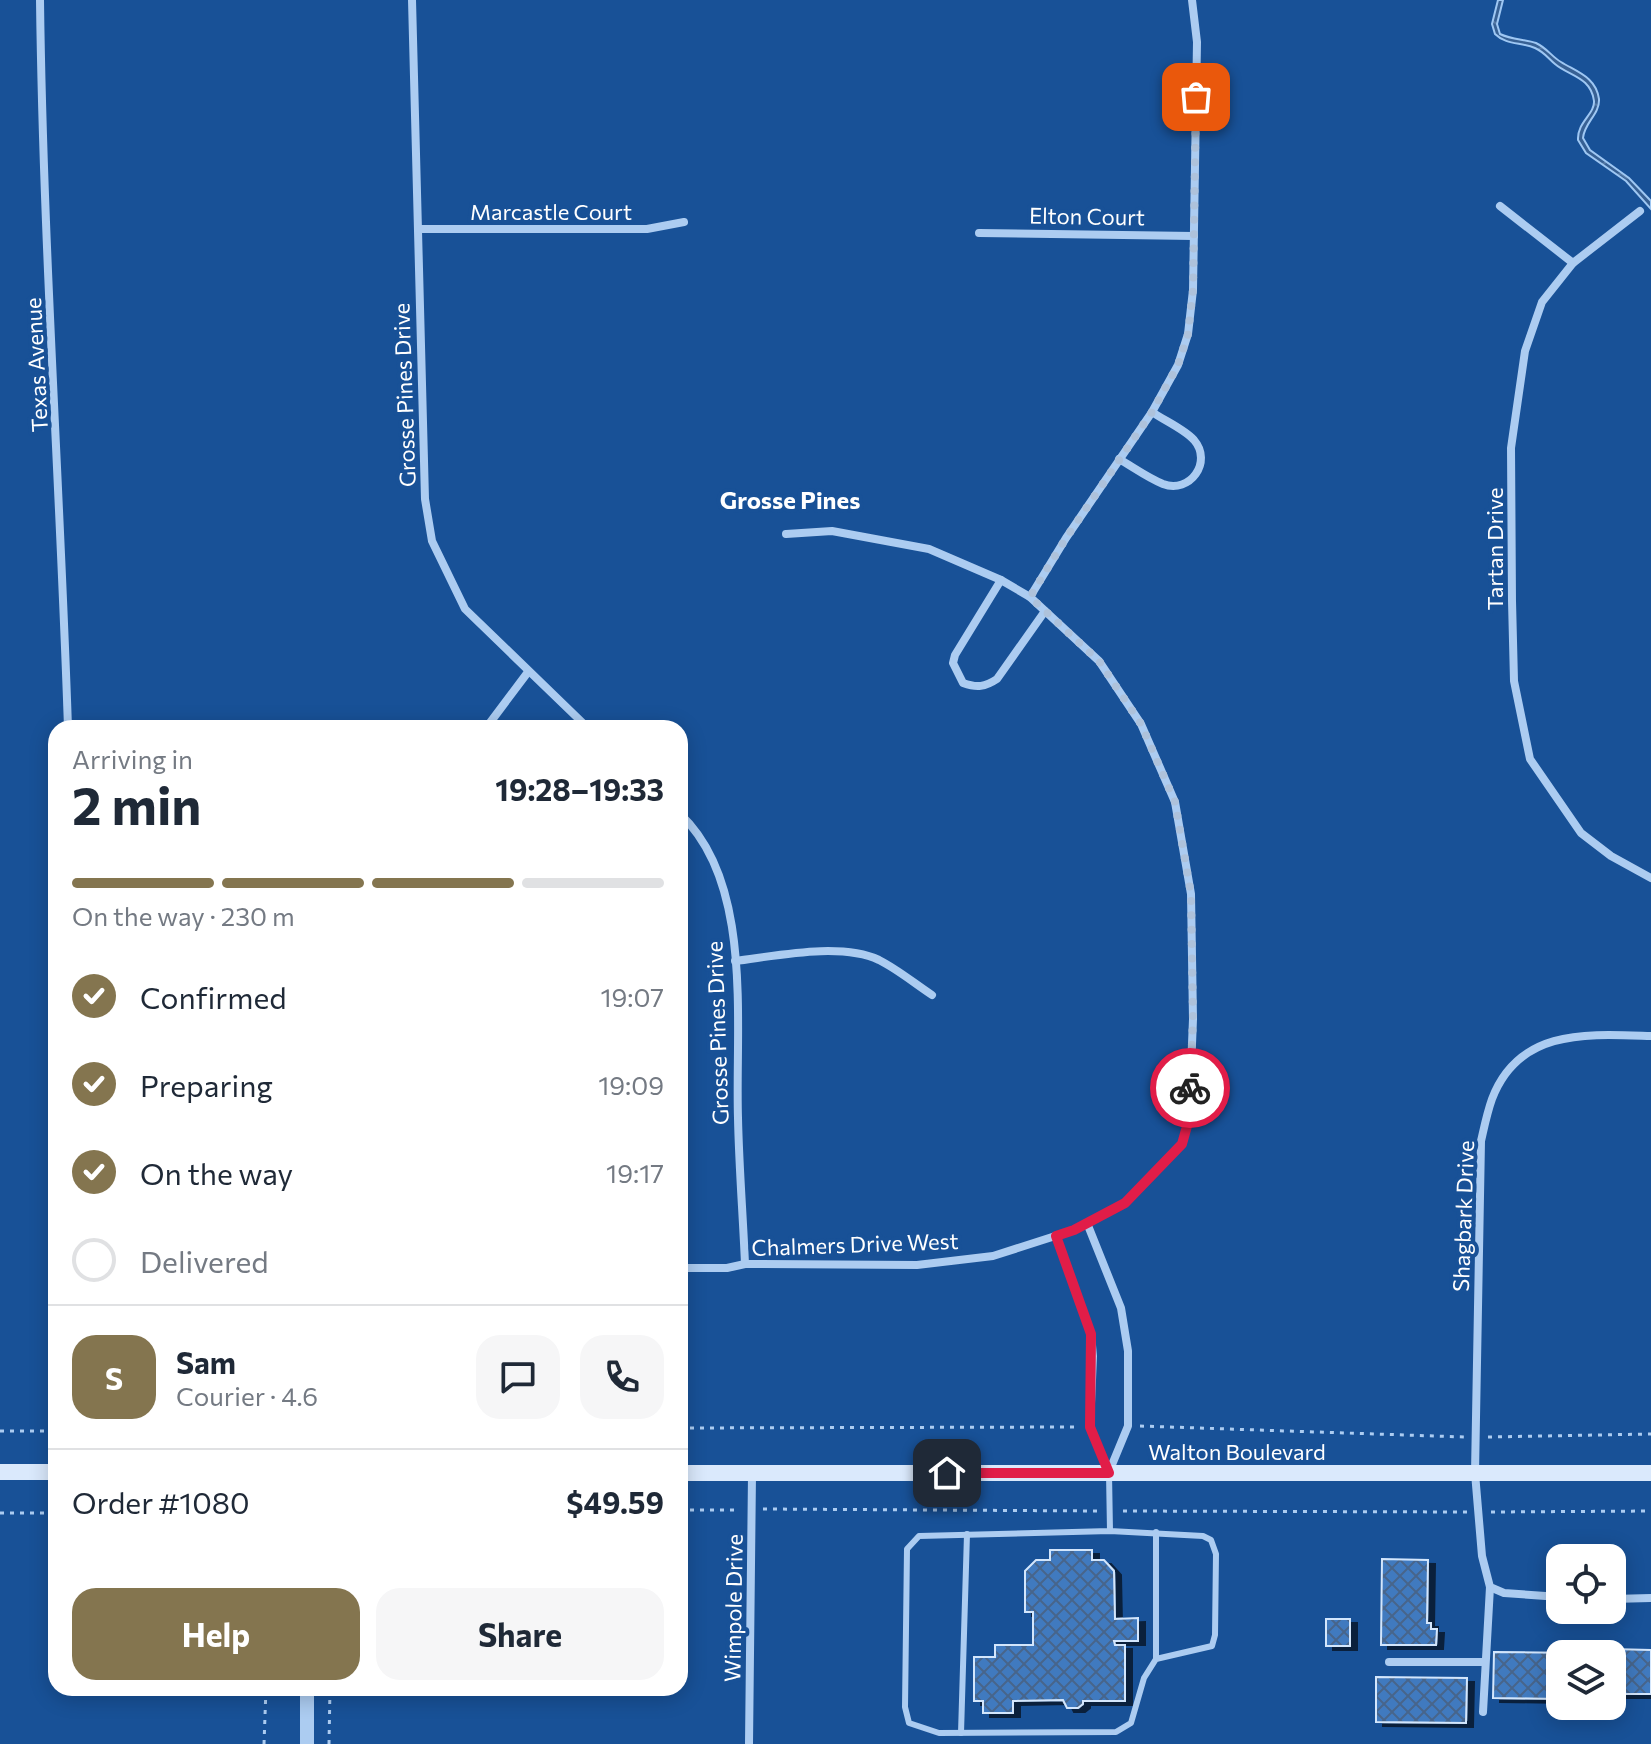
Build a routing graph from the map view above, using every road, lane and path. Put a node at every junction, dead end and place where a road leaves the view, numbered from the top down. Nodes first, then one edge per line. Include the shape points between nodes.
1 (40, 0) edge
2 (412, 0) edge
3 (1192, 0) edge
4 (1500, 206) dead end
5 (1640, 211) dead end
6 (684, 222) dead end
7 (418, 229) junction
8 (979, 233) dead end
9 (1194, 236) junction
10 (1573, 263) junction
11 (1152, 412) junction
12 (1119, 459) junction
13 (786, 534) dead end
14 (1001, 580) junction
15 (1030, 597) junction
16 (1045, 611) junction
17 (528, 672) junction
18 (68, 720) edge
19 (492, 720) edge
20 (579, 720) edge
21 (688, 821) edge
22 (1651, 878) edge
23 (735, 961) junction
24 (932, 995) dead end
25 (1651, 1036) edge
26 (1087, 1223) junction
27 (1056, 1236) junction
28 (745, 1264) junction
29 (688, 1268) edge
30 (1128, 1426) junction
31 (1090, 1427) junction
32 (688, 1428) edge
33 (0, 1431) edge
34 (48, 1431) edge
35 (1651, 1434) edge
36 (1476, 1437) junction
37 (0, 1472) edge
38 (48, 1472) edge
39 (688, 1473) edge
40 (752, 1473) junction
41 (1109, 1473) junction
42 (1475, 1473) junction
43 (1651, 1473) edge
44 (752, 1509) junction
45 (688, 1510) edge
46 (1109, 1511) junction
47 (1651, 1511) edge
48 (1479, 1512) junction
49 (0, 1513) edge
50 (48, 1513) edge
51 (1110, 1531) junction
52 (1156, 1532) junction
53 (967, 1534) junction
54 (1490, 1587) junction
55 (1546, 1596) edge
56 (1651, 1598) edge
57 (1626, 1599) edge
58 (1156, 1659) junction
59 (1389, 1662) dead end
60 (1485, 1662) junction
61 (266, 1696) edge
62 (307, 1696) edge
63 (330, 1696) edge
64 (1483, 1712) dead end
65 (961, 1733) junction
66 (264, 1744) edge
67 (307, 1744) edge
68 (329, 1744) edge
69 (749, 1744) edge

1 - 18 street, Texas Avenue
2 - 7 street, Grosse Pines Drive
3 - 9 street via 1197,42
4 - 10 street
5 - 10 street, Tartan Drive
6 - 7 street, Marcastle Court via 647,229
7 - 17 street, Grosse Pines Drive via 425,499 432,541 465,609
8 - 9 street, Elton Court
9 - 11 street via 1188,334
10 - 22 street, Tartan Drive via 1542,302 1525,351 1511,448 1514,681 1530,759 1563,809 1581,833
11 - 12 street
11 - 12 street via 1193,438 1200,450 1193,479 1179,487 1164,485
12 - 15 street
13 - 14 street, Chalmers Drive West via 832,531 929,549
14 - 15 street, Chalmers Drive West
14 - 16 street via 955,655 953,663 963,683 986,686 997,679
15 - 16 street, Chalmers Drive West
16 - 26 street, Chalmers Drive West via 1099,661 1141,724 1175,802 1191,894 1193,1019 1189,1119 1182,1144 1125,1203
17 - 19 street
17 - 20 street, Grosse Pines Drive
21 - 23 street, Grosse Pines Drive via 720,877
23 - 24 street via 853,953 878,960
23 - 28 street, Grosse Pines Drive
25 - 36 street, Shagbark Drive via 1574,1036 1549,1042 1508,1069 1492,1098 1481,1141
26 - 27 street, Chalmers Drive West
26 - 30 street via 1121,1308 1128,1351
27 - 28 street, Chalmers Drive West via 993,1256 917,1265
27 - 31 street via 1091,1334
28 - 29 street, Chalmers Drive West
30 - 36 path
30 - 41 street
31 - 32 path
31 - 41 street
33 - 34 path
35 - 36 path
36 - 42 street, Shagbark Drive
37 - 38 main road
39 - 40 main road, Walton Boulevard
40 - 41 main road, Walton Boulevard
40 - 44 street, Wimpole Drive
41 - 42 main road, Walton Boulevard
41 - 46 lane
42 - 43 main road, Walton Boulevard
42 - 48 street, Shagbark Drive
44 - 45 path
44 - 46 path
44 - 69 street, Wimpole Drive
46 - 48 path
46 - 51 lane
47 - 48 path
48 - 54 street, Shagbark Drive
49 - 50 path
51 - 52 lane
51 - 53 lane
52 - 58 lane
52 - 58 lane via 1203,1536 1211,1540 1216,1554 1212,1646
53 - 65 lane
53 - 65 lane via 919,1536 907,1549 909,1723 939,1733
54 - 55 street
54 - 60 street, Shagbark Drive
56 - 57 street
58 - 65 lane via 1144,1678 1131,1723 1116,1732
59 - 60 street
60 - 64 street, Shagbark Drive
61 - 66 path
62 - 67 street
63 - 68 path

